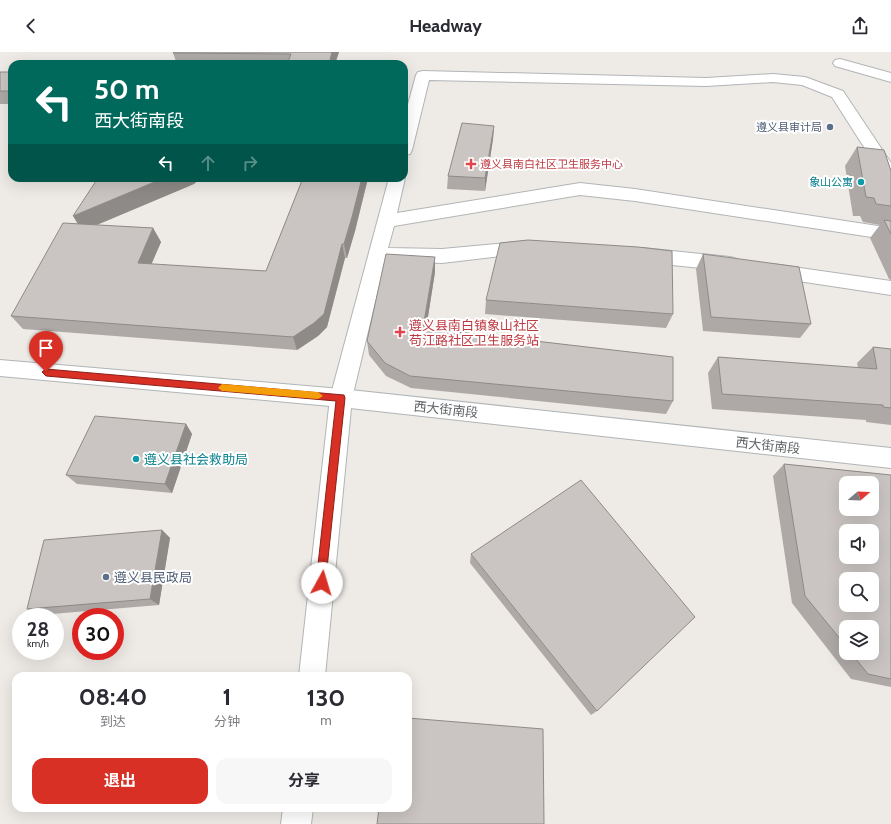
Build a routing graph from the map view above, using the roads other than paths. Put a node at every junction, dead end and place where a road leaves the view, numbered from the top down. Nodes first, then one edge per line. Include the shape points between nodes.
1 (840, 63) dead end
2 (891, 78) edge
3 (408, 127) edge
4 (891, 176) edge
5 (396, 182) edge
6 (386, 221) junction
7 (891, 234) edge
8 (542, 245) edge
9 (623, 253) edge
10 (377, 254) junction
11 (891, 288) edge
12 (0, 368) edge
13 (341, 398) junction
14 (891, 458) edge
15 (312, 672) edge
16 (298, 812) edge
17 (296, 824) edge

1 - 2 street
3 - 4 street via 417,75 706,82 773,78 806,81 838,94
5 - 6 street
6 - 7 street via 580,189
6 - 10 street
8 - 10 street via 442,256
9 - 11 street
10 - 13 street
12 - 13 street, 西大街南段
13 - 14 street, 西大街南段
13 - 15 street
16 - 17 street

